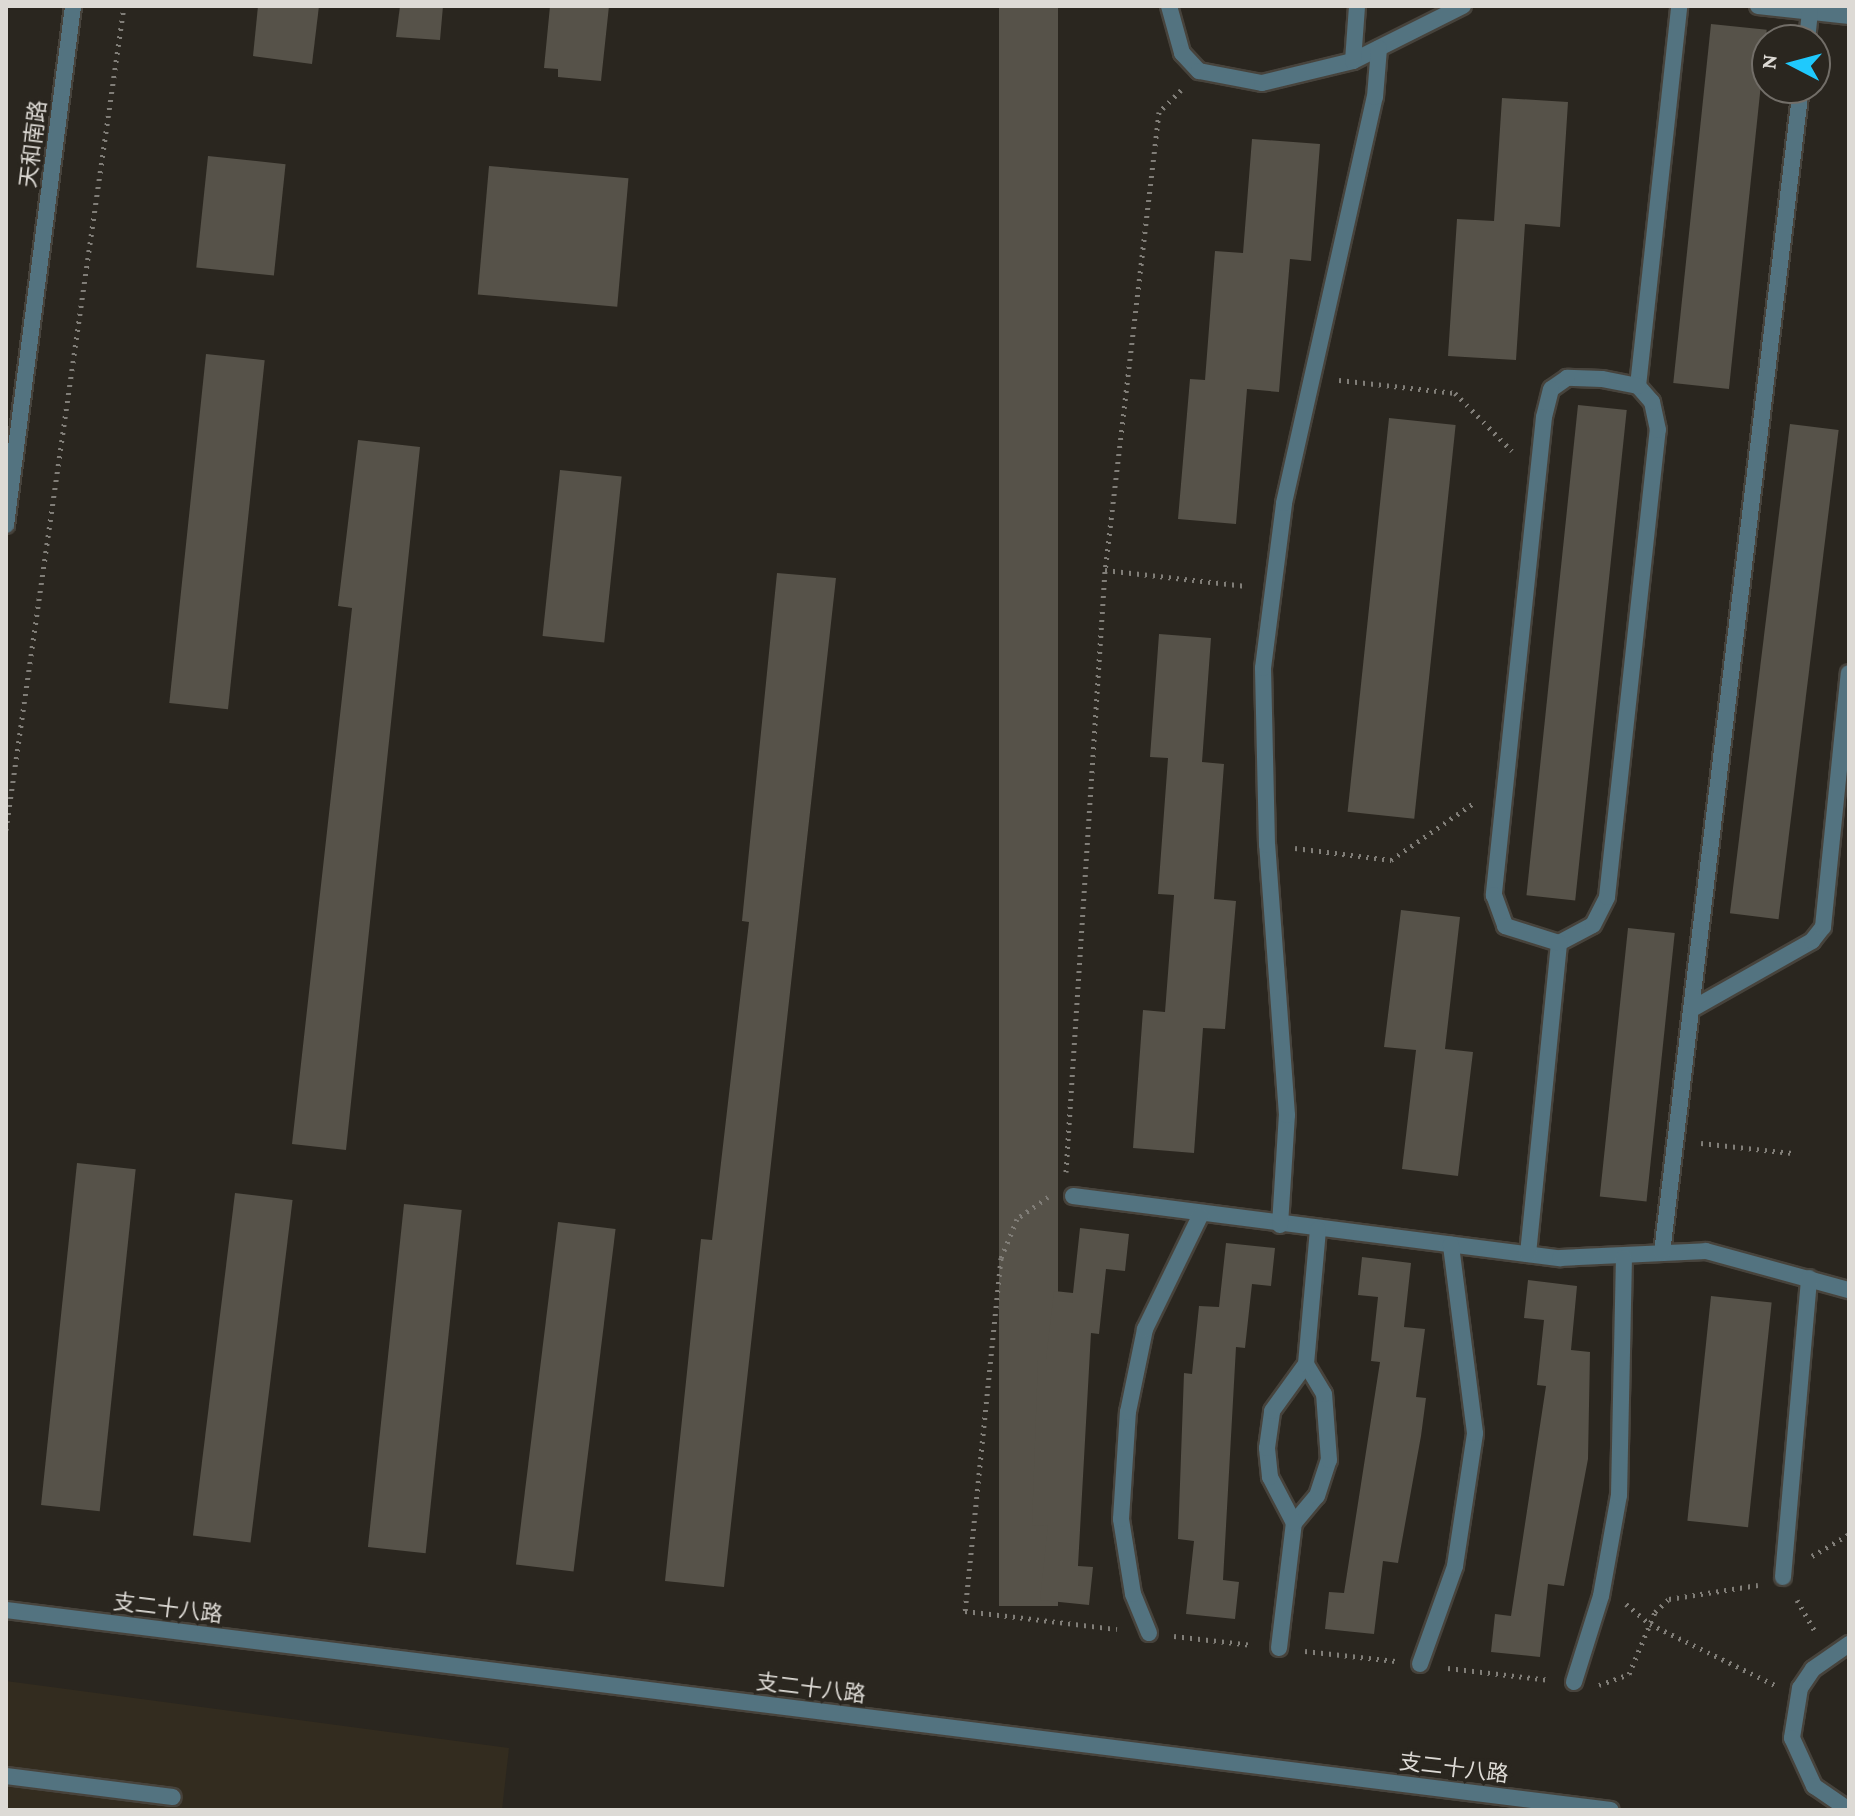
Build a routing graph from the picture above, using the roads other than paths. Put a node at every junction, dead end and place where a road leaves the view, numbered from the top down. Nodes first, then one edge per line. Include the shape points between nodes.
1 (73, 6) edge
2 (1169, 6) edge
3 (1357, 6) edge
4 (1463, 6) edge
5 (1679, 6) edge
6 (1758, 6) edge
7 (1810, 12) junction
8 (1849, 16) edge
9 (1809, 24) edge
10 (1379, 48) junction
11 (1353, 61) junction
12 (1799, 104) edge
13 (1638, 386) junction
14 (6, 525) edge
15 (1849, 673) edge
16 (1559, 943) junction
17 (1692, 1009) junction
18 (1068, 1196) road end
19 (1200, 1216) junction
20 (1280, 1225) junction
21 (1318, 1230) junction
22 (1451, 1245) junction
23 (1662, 1253) junction
24 (1528, 1254) junction
25 (1624, 1258) junction
26 (1809, 1278) junction
27 (1849, 1290) edge
28 (1306, 1364) junction
29 (1294, 1523) junction
30 (1783, 1577) road end
31 (6, 1610) edge
32 (1149, 1633) dead end
33 (1849, 1644) edge
34 (1279, 1648) dead end
35 (1420, 1664) dead end
36 (1574, 1682) dead end
37 (6, 1776) edge
38 (173, 1797) dead end
39 (1611, 1810) edge
40 (1849, 1810) edge

1 - 14 street, 天和南路
2 - 11 street via 1182,53 1199,71 1262,83
3 - 11 street
4 - 10 street
5 - 13 street
6 - 7 street
7 - 8 street
7 - 9 street
10 - 11 street
10 - 20 street via 1375,97 1309,376 1271,588 1263,668 1267,845 1287,1115
12 - 17 street
13 - 16 street via 1652,402 1658,430 1607,897 1593,925
13 - 16 street via 1567,378 1551,389 1537,477 1504,782 1496,915 1517,935
15 - 17 street via 1823,927 1812,941
16 - 24 street
17 - 23 street
18 - 19 street
19 - 20 street
19 - 32 street via 1145,1329 1128,1412 1123,1532
20 - 21 street
21 - 22 street
21 - 28 street
22 - 24 street
22 - 35 street via 1475,1433 1455,1566
23 - 25 street
23 - 26 street via 1706,1251
24 - 25 street
25 - 36 street via 1624,1433 1605,1576
26 - 27 street
26 - 30 street
28 - 29 street via 1324,1394 1329,1460 1317,1496
28 - 29 street via 1272,1411 1267,1448 1270,1477
29 - 34 street
31 - 39 street, 支二十八路
33 - 40 street via 1829,1654 1797,1696 1792,1738 1799,1764 1814,1786
37 - 38 street

